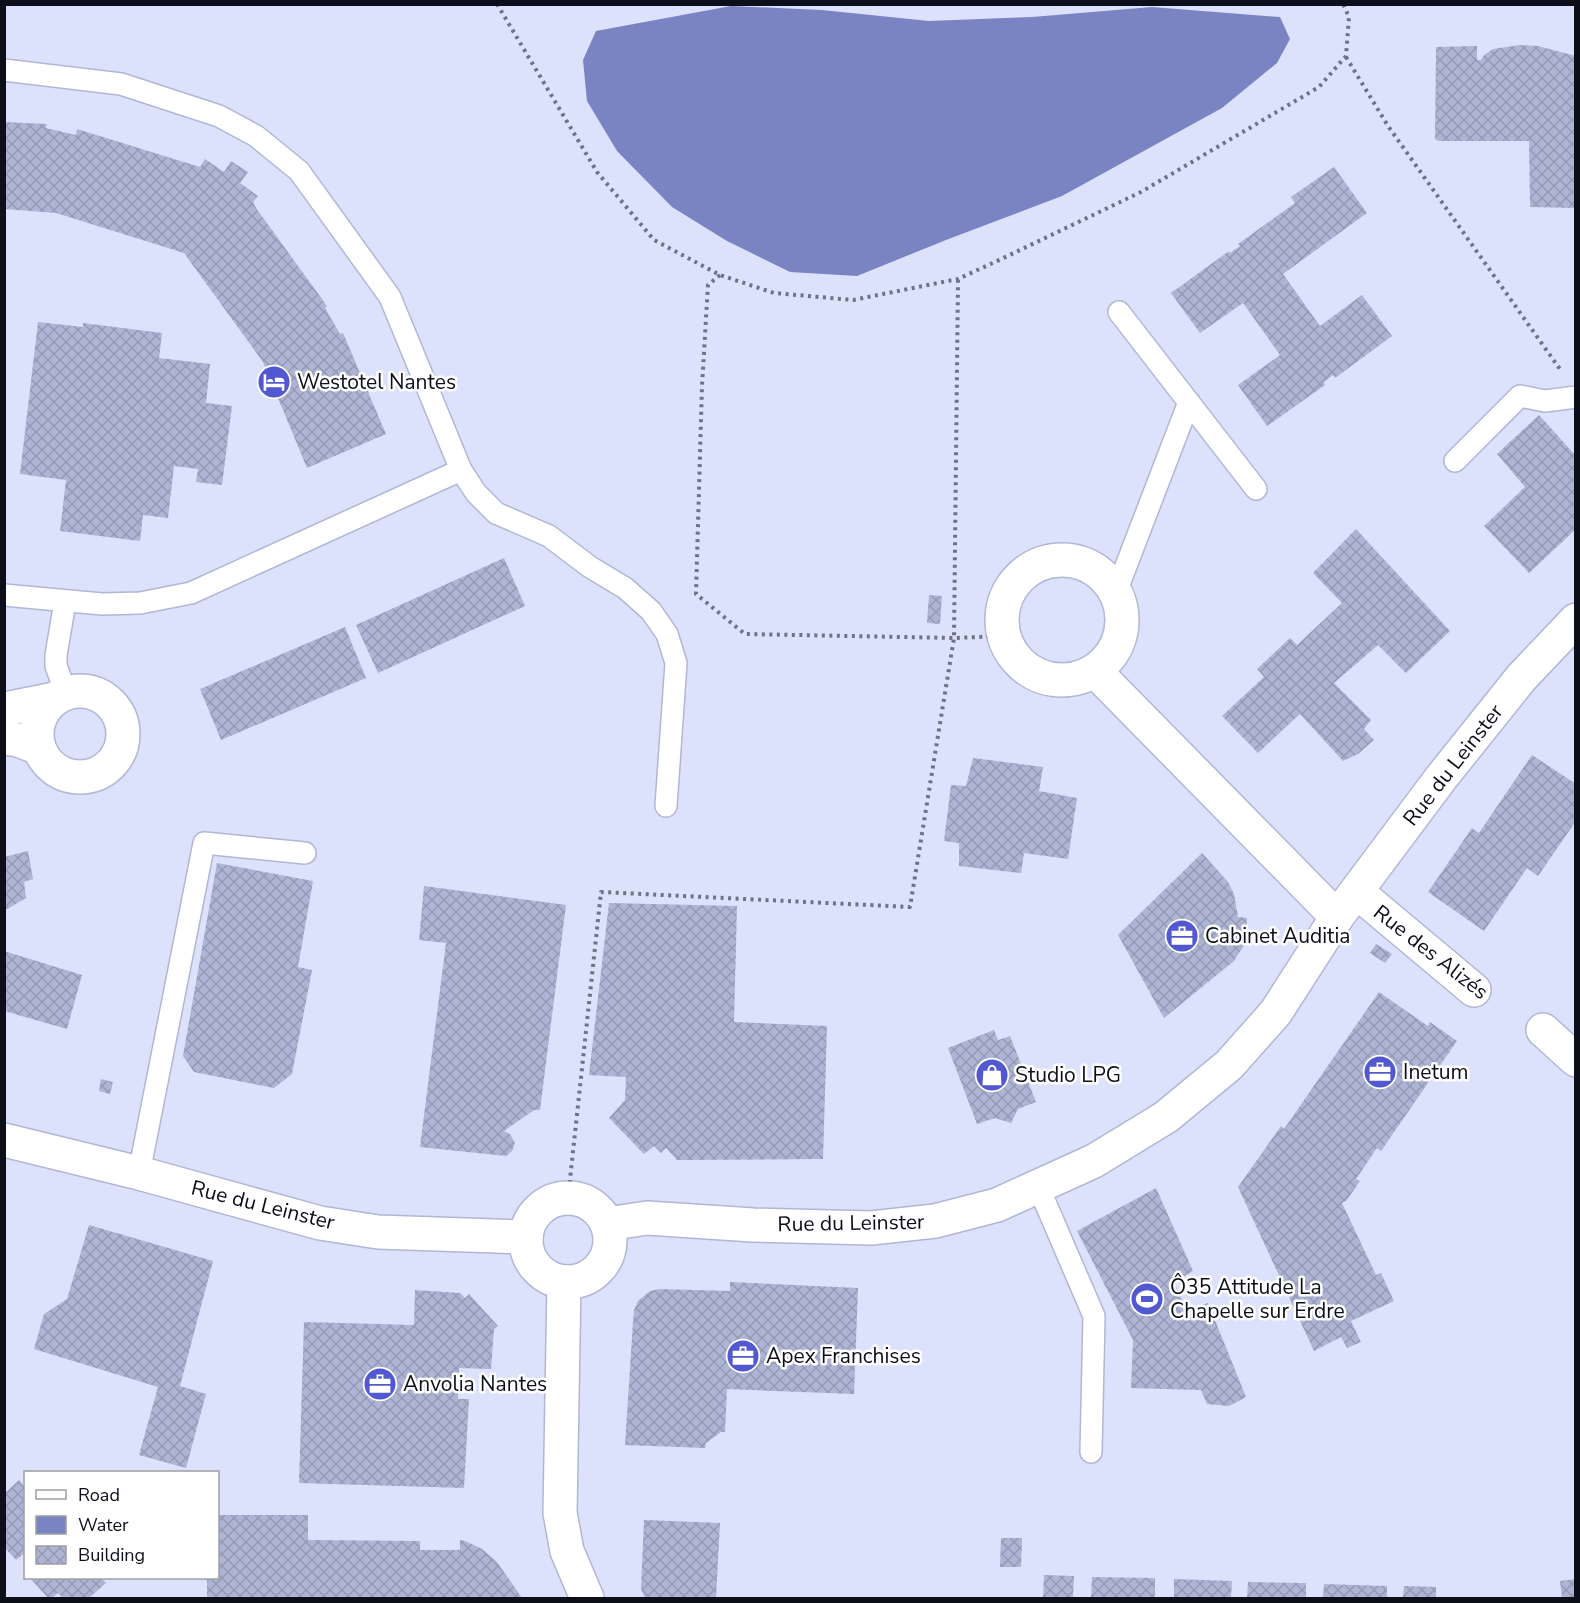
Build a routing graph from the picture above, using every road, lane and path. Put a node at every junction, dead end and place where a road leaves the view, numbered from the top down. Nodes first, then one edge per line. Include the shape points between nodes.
1 (497, 4) edge
2 (1343, 4) edge
3 (1346, 56) junction
4 (4, 70) edge
5 (720, 275) junction
6 (958, 279) junction
7 (1119, 312) dead end
8 (1566, 378) dead end
9 (1575, 397) edge
10 (1189, 402) junction
11 (1455, 461) dead end
12 (461, 470) junction
13 (1256, 489) dead end
14 (1116, 592) junction
15 (4, 595) edge
16 (65, 602) junction
17 (1575, 620) edge
18 (1004, 636) junction
19 (954, 638) junction
20 (1095, 671) junction
21 (61, 696) junction
22 (4, 712) edge
23 (4, 738) edge
24 (39, 748) junction
25 (666, 806) dead end
26 (305, 853) dead end
27 (1347, 904) junction
28 (1474, 990) dead end
29 (4, 1140) edge
30 (139, 1173) junction
31 (1038, 1186) junction
32 (568, 1198) junction
33 (607, 1224) junction
34 (526, 1237) junction
35 (564, 1282) junction
36 (1091, 1452) dead end
37 (587, 1599) edge

1 - 5 path via 597,172 654,240
2 - 3 path via 1349,17
3 - 6 path via 1319,87 1141,192
3 - 8 path via 1388,126
4 - 12 lane via 121,84 219,116 256,136 299,171 390,297
5 - 6 path via 774,293 853,300
5 - 19 path via 708,285 696,594 745,634
6 - 19 path
7 - 10 lane
9 - 11 lane via 1545,401 1520,396
10 - 13 lane
10 - 14 lane
12 - 16 lane via 191,593 140,603
12 - 25 lane via 496,513 549,536 625,588 651,611 668,634 676,663
14 - 18 street via 1104,576 1088,565 1069,560 1040,564 1016,580 1006,597 1002,616
14 - 20 street via 1122,627 1118,644
15 - 16 lane
16 - 21 lane via 56,655
17 - 27 street, Rue du Leinster via 1455,759
18 - 19 path
18 - 20 street via 1011,653 1040,676 1059,681 1078,679
19 - 32 path via 910,906 601,892
20 - 27 street
21 - 22 street
21 - 24 street via 46,708 39,721
21 - 24 street via 80,691 107,700 122,725 118,753 110,765 85,777 57,770
23 - 24 street
26 - 30 lane via 204,843
27 - 28 street, Rue des Alizés
27 - 31 street, Rue du Leinster via 1276,1012 1228,1065 1166,1117 1094,1161
29 - 30 street, Rue du Leinster
30 - 34 street, Rue du Leinster via 320,1223 378,1232
31 - 33 street, Rue du Leinster via 997,1205 935,1221 871,1227 647,1218
31 - 36 lane via 1094,1316
32 - 33 street via 591,1205
32 - 34 street via 555,1200 535,1214
33 - 35 street via 610,1238 602,1265 578,1281
34 - 35 street via 527,1250 540,1272
35 - 37 street via 560,1513 567,1551

